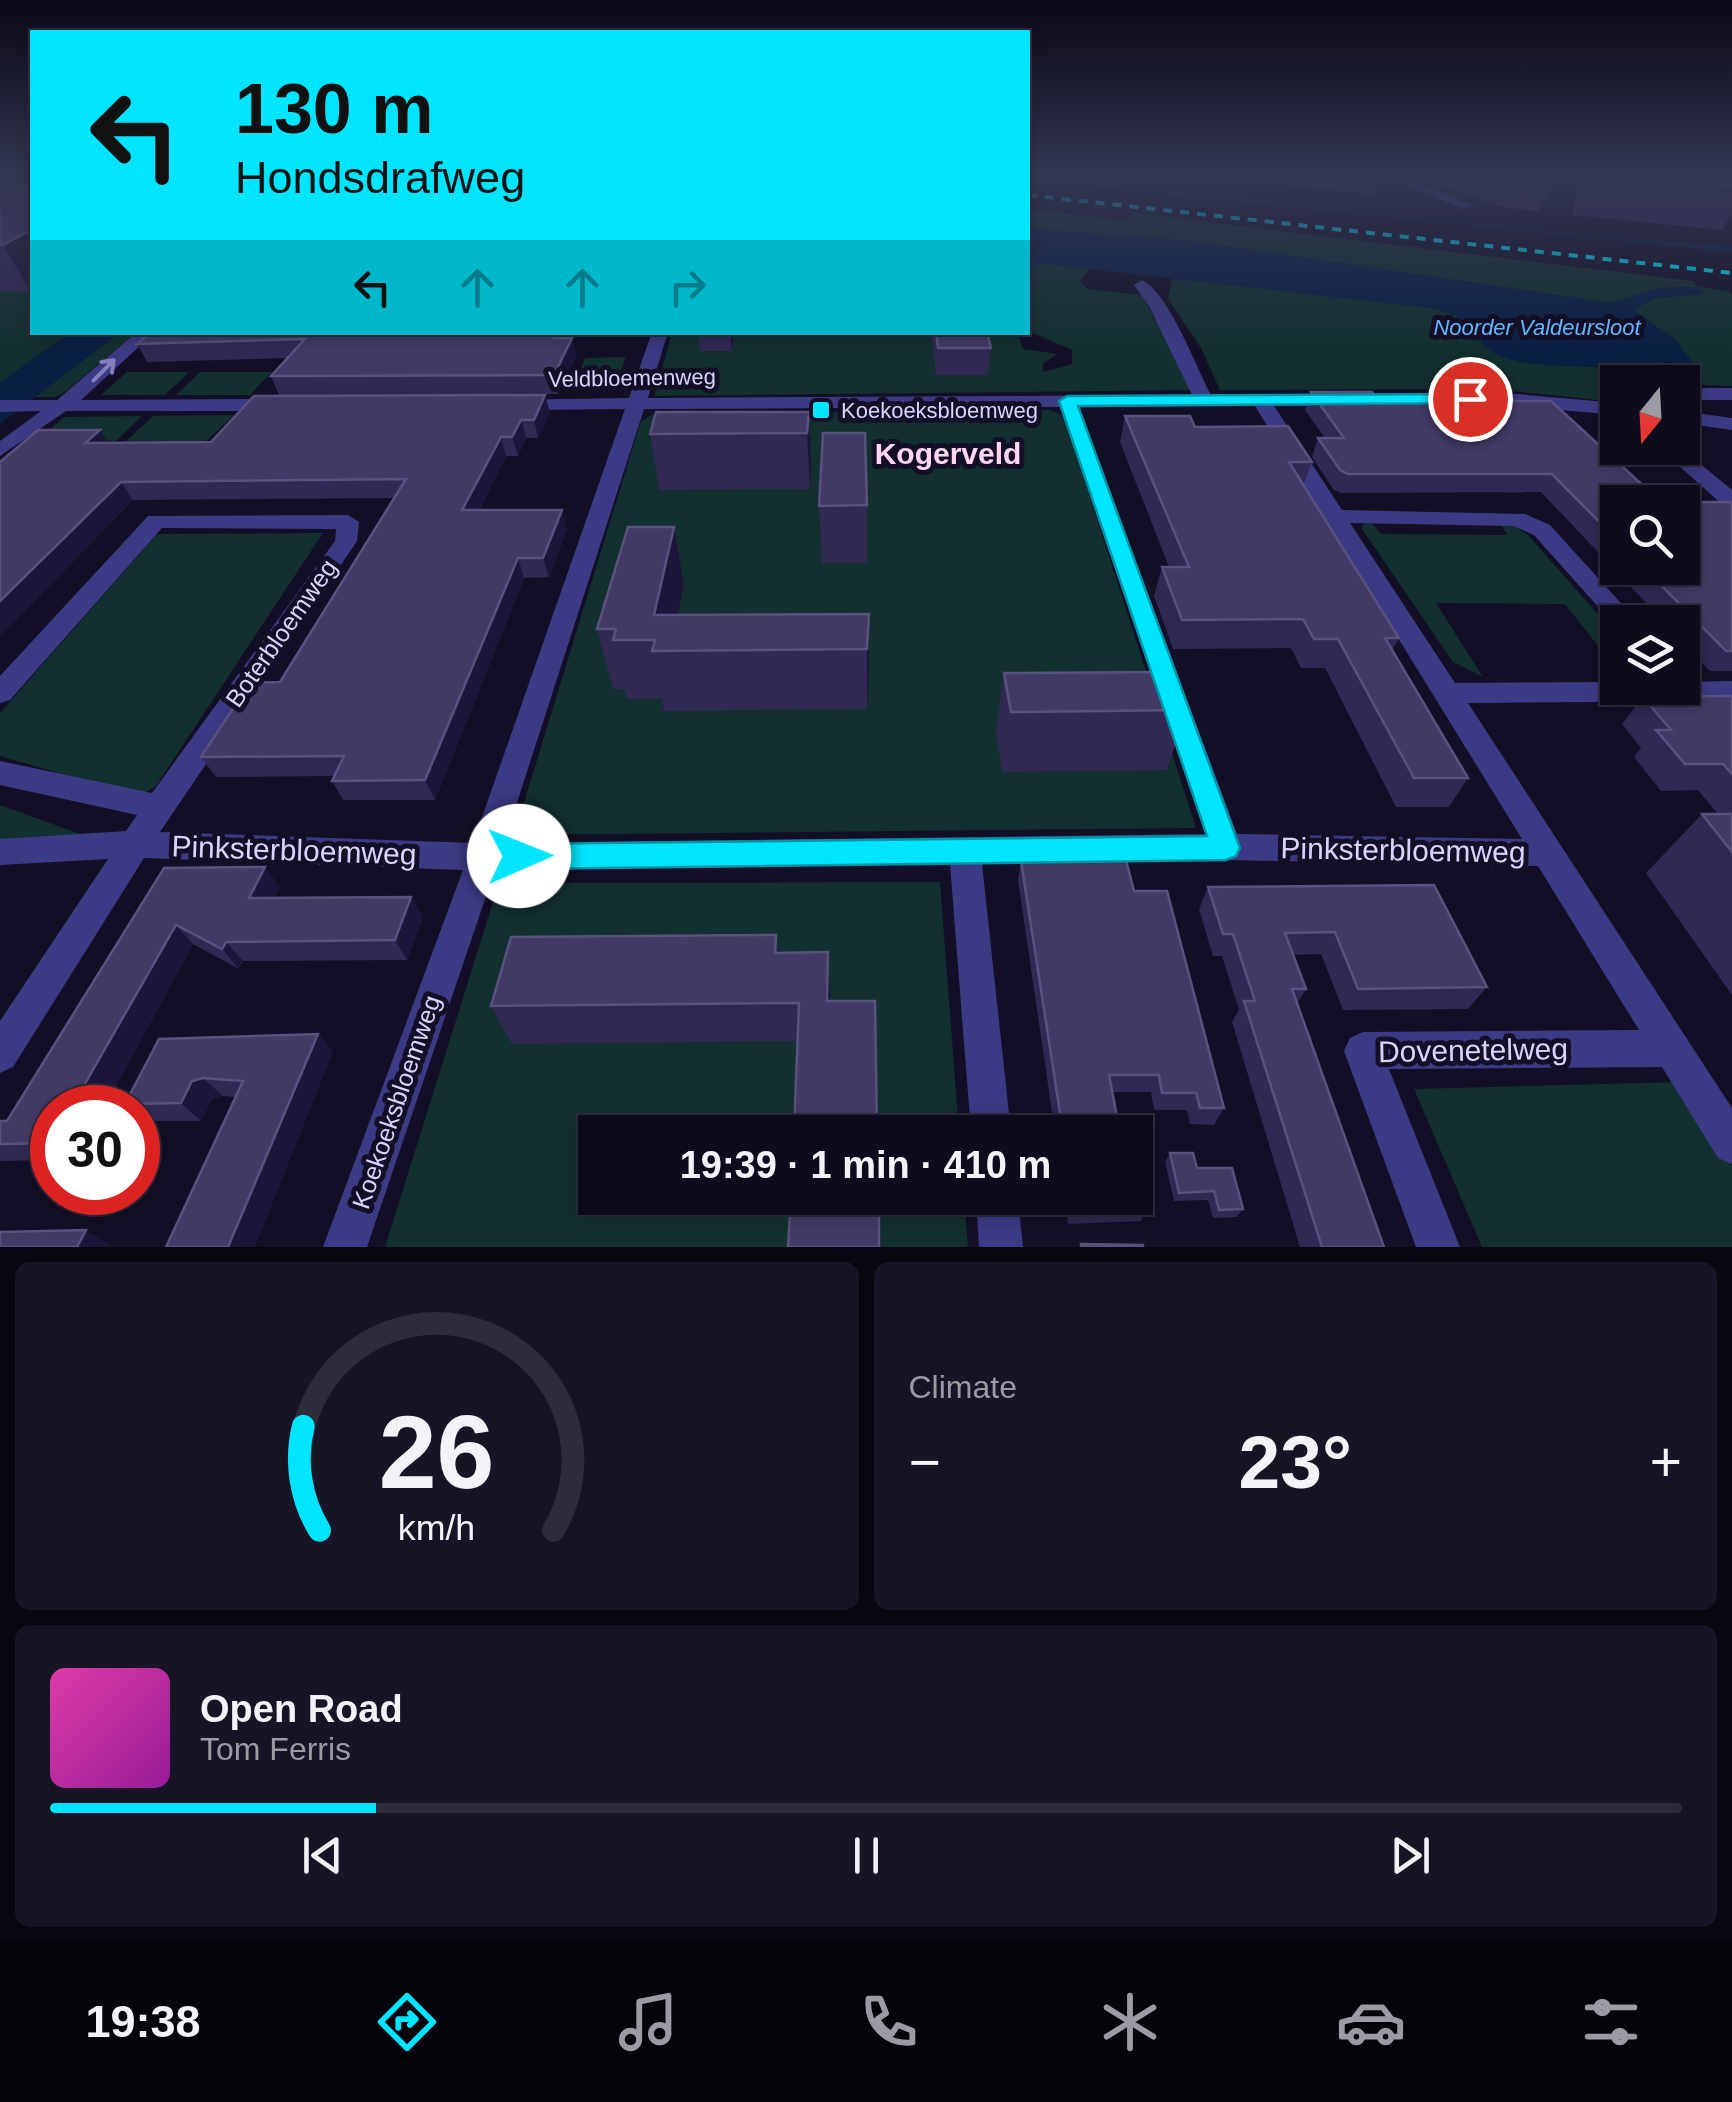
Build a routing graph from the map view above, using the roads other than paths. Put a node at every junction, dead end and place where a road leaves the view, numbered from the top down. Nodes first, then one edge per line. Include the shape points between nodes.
1 (1142, 284) dead end
2 (144, 335) edge
3 (659, 335) edge
4 (1700, 394) edge
5 (1732, 394) edge
6 (1204, 400) junction
7 (1261, 400) junction
8 (1067, 401) junction
9 (638, 402) junction
10 (484, 404) edge
11 (0, 406) edge
12 (49, 406) junction
13 (298, 406) edge
14 (1600, 407) edge
15 (1700, 420) edge
16 (1732, 424) edge
17 (0, 450) edge
18 (1689, 465) edge
19 (1732, 501) edge
20 (1333, 516) junction
21 (1610, 605) edge
22 (1700, 689) edge
23 (1600, 690) edge
24 (1732, 691) edge
25 (1448, 693) junction
26 (0, 694) edge
27 (0, 773) edge
28 (159, 807) junction
29 (135, 844) junction
30 (1226, 848) junction
31 (0, 852) edge
32 (965, 853) junction
33 (1547, 853) junction
34 (483, 857) junction
35 (1672, 1048) junction
36 (0, 1054) edge
37 (989, 1115) edge
38 (1732, 1144) edge
39 (999, 1215) edge
40 (345, 1247) edge
41 (1002, 1247) edge
42 (1438, 1247) edge

1 - 6 street
12 -> 2 street via 108,369
3 - 9 street, Koekoeksbloemweg
4 - 5 street
6 - 7 street, Veldbloemenweg
6 - 8 street, Veldbloemenweg
7 - 14 street, Veldbloemenweg via 1505,398
7 - 20 street
8 - 9 street, Veldbloemenweg
8 - 30 street
9 - 10 street, Veldbloemenweg
9 - 34 street, Koekoeksbloemweg
11 - 12 street
12 - 13 street
12 - 17 street
15 - 16 street
18 - 19 street
20 - 21 street via 1516,519 1542,530
20 - 25 street
22 - 24 street
23 - 25 street
25 - 33 street
26 - 28 street, Boterbloemweg via 156,521 348,522 346,540
27 - 28 street, Pinksterbloemweg
28 - 29 street, Boterbloemweg
29 - 31 street, Pinksterbloemweg
29 - 34 street, Pinksterbloemweg
29 - 36 street, Boterbloemweg
30 - 32 street, Pinksterbloemweg
30 - 33 street, Pinksterbloemweg
32 - 34 street, Pinksterbloemweg
32 - 37 street
33 - 35 street
34 - 40 street, Koekoeksbloemweg
35 - 38 street
35 - 42 street, Dovenetelweg via 1363,1051
39 - 41 street

